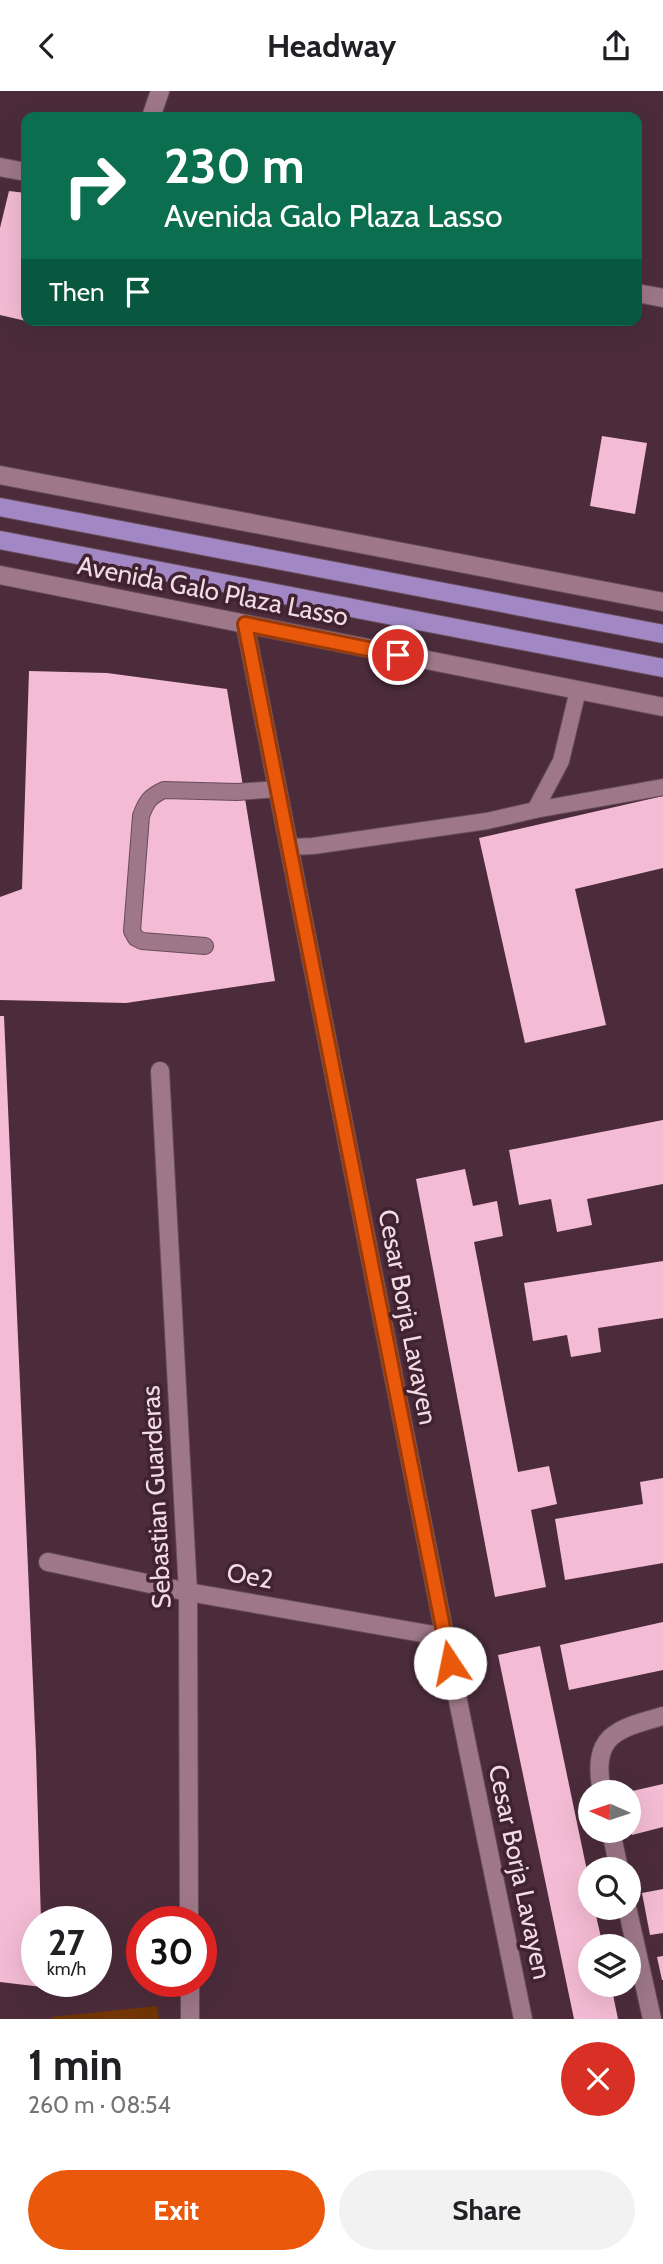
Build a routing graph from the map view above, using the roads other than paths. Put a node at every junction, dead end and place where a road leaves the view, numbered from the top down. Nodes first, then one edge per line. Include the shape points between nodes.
1 (160, 91) edge
2 (152, 112) edge
3 (0, 167) edge
4 (21, 171) edge
5 (642, 294) edge
6 (663, 298) edge
7 (0, 475) edge
8 (0, 507) edge
9 (0, 540) edge
10 (0, 575) edge
11 (663, 602) edge
12 (245, 624) junction
13 (663, 634) edge
14 (663, 668) edge
15 (578, 690) junction
16 (663, 707) edge
17 (663, 787) edge
18 (278, 789) junction
19 (535, 810) junction
20 (289, 848) junction
21 (205, 946) dead end
22 (160, 1071) dead end
23 (48, 1562) dead end
24 (188, 1592) junction
25 (444, 1637) junction
26 (663, 1716) edge
27 (600, 1780) edge
28 (189, 1906) edge
29 (630, 1920) edge
30 (190, 1997) edge
31 (190, 2019) edge
32 (523, 2019) edge
33 (652, 2019) edge

1 - 2 street
3 - 4 street
5 - 6 street
7 - 11 street
8 - 13 main road, Avenida Galo Plaza Lasso
9 - 14 main road, Avenida Galo Plaza Lasso
10 - 12 street, Avenida Galo Plaza Lasso
12 - 15 street, Avenida Galo Plaza Lasso
12 - 18 street, Cesar Borja Lavayen
15 - 16 street, Avenida Galo Plaza Lasso
15 - 19 lane via 561,761
17 - 19 lane
18 - 20 street, Cesar Borja Lavayen
18 - 21 lane via 164,790 146,801 132,931 142,941
19 - 20 lane via 487,821
20 - 25 street, Cesar Borja Lavayen
22 - 24 street, Sebastian Guarderas
23 - 24 street, Oe2
24 - 25 street, Oe2
24 - 28 street, Sebastian Guarderas
25 - 32 street, Cesar Borja Lavayen
26 - 27 street via 625,1726 609,1738 598,1767
29 - 33 street
30 - 31 street

